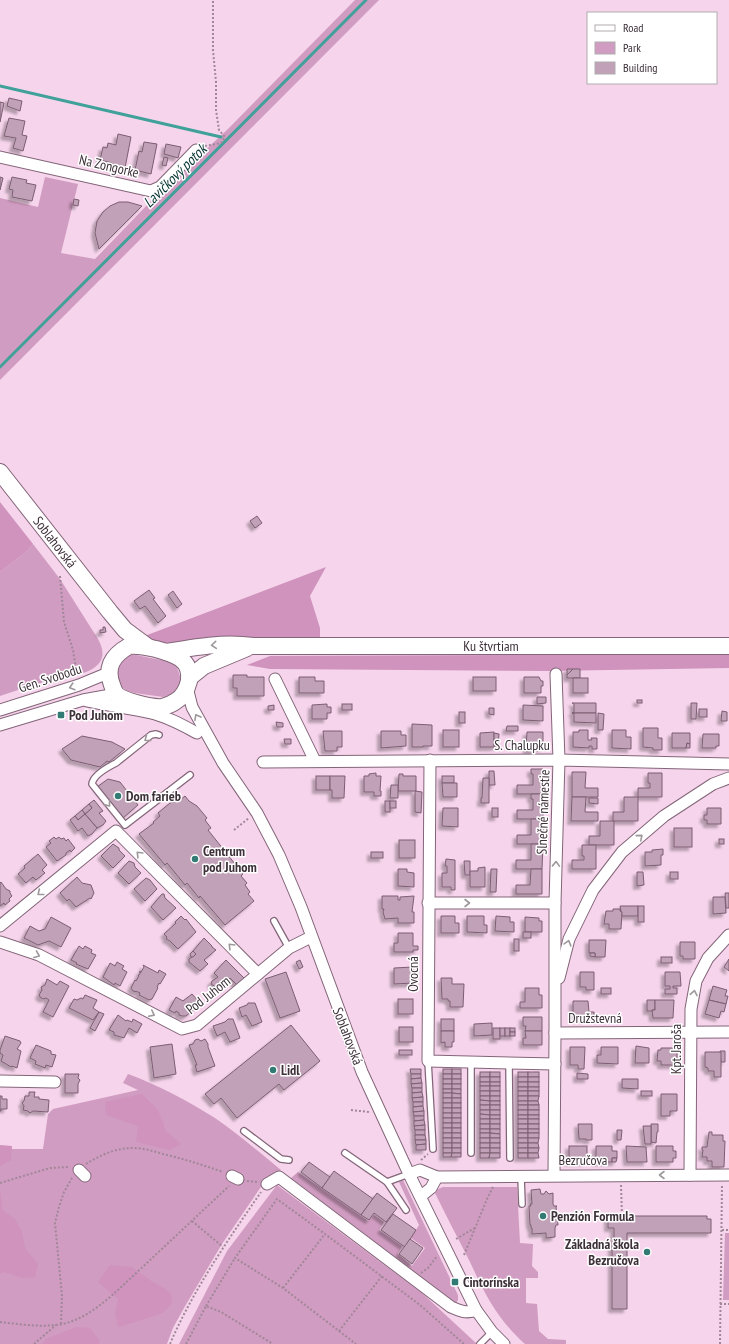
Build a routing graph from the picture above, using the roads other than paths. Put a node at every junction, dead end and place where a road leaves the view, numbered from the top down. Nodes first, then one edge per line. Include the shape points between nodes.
1 (196, 150) road end
2 (0, 157) edge
3 (0, 472) edge
4 (110, 612) junction
5 (253, 646) junction
6 (729, 646) edge
7 (148, 647) junction
8 (166, 652) junction
9 (116, 656) junction
10 (108, 672) junction
11 (556, 674) dead end
12 (276, 679) dead end
13 (188, 682) junction
14 (116, 694) junction
15 (83, 700) junction
16 (0, 710) edge
17 (156, 710) junction
18 (0, 725) edge
19 (159, 735) dead end
20 (430, 760) junction
21 (559, 760) junction
22 (315, 761) junction
23 (263, 762) dead end
24 (223, 763) junction
25 (729, 764) edge
26 (190, 775) dead end
27 (729, 778) edge
28 (428, 902) junction
29 (554, 903) junction
30 (274, 921) dead end
31 (0, 926) edge
32 (729, 935) edge
33 (311, 937) junction
34 (0, 942) edge
35 (290, 948) junction
36 (258, 974) junction
37 (556, 994) junction
38 (692, 1032) junction
39 (729, 1032) edge
40 (556, 1033) junction
41 (428, 1061) junction
42 (471, 1062) junction
43 (509, 1063) junction
44 (555, 1064) junction
45 (0, 1081) edge
46 (55, 1082) dead end
47 (244, 1131) dead end
48 (433, 1150) dead end
49 (344, 1153) dead end
50 (471, 1153) dead end
51 (510, 1158) dead end
52 (289, 1160) dead end
53 (409, 1174) junction
54 (554, 1175) junction
55 (690, 1175) junction
56 (726, 1175) edge
57 (521, 1176) junction
58 (437, 1177) junction
59 (387, 1182) junction
60 (267, 1184) road end
61 (420, 1196) junction
62 (522, 1204) dead end
63 (406, 1210) dead end
64 (476, 1310) junction
65 (492, 1332) junction
66 (480, 1344) edge
67 (504, 1344) edge

1 - 2 street, Na Zongorke via 160,187 151,191
3 - 4 street, Soblahovská
4 - 7 street, Soblahovská via 125,630
4 - 9 street via 118,644
5 - 6 street, Ku štvrtiam
5 -> 8 street, Ku štvrtiam via 214,645
5 - 13 street, Ku štvrtiam via 204,666
7 - 8 street, Ku štvrtiam
7 - 9 street, Ku štvrtiam via 129,646
8 - 13 street, Ku štvrtiam via 175,655 184,663 188,670
9 - 10 street
10 - 14 street
10 -> 16 street, Gen. Svobodu via 79,685
11 - 21 street, Slnečné námestie
12 - 22 street
13 - 17 street, Ku štvrtiam via 178,700
24 -> 13 street, Soblahovská via 192,707
14 - 15 street
14 - 17 street
15 - 17 street via 103,705
15 - 18 street
17 - 24 street, Soblahovská via 176,715 197,733
19 -> 26 lane via 151,735 92,780 92,784 125,825
20 - 21 street, S. Chalupku
20 - 22 street, S. Chalupku
20 - 28 street, Ovocná
21 - 25 street, S. Chalupku
29 -> 21 street, Slnečné námestie
22 - 23 street, S. Chalupku
24 - 33 street, Soblahovská via 257,813 279,855
37 -> 27 street, Slnečné námestie via 569,939 593,890 622,852 664,816 713,784
28 -> 29 street
28 - 41 street, Ovocná
29 - 37 street, Slnečné námestie
30 - 35 lane
36 -> 31 street via 116,831
38 -> 32 street, Kpt. Jaroša via 691,1009 696,981 708,958
33 - 35 street, Pod Juhom
33 - 53 street, Soblahovská via 362,1072
34 -> 36 street, Pod Juhom via 39,955 182,1029 196,1025
35 - 36 street, Pod Juhom
37 - 40 street, Slnečné námestie
38 - 39 street, Družstevná
38 - 40 street, Družstevná
38 - 55 street, Kpt. Jaroša
40 - 44 street, Družstevná
41 - 42 street
41 - 48 lane
42 - 43 street
42 - 50 lane
43 - 44 street
43 - 51 lane
44 - 54 street, Družstevná
45 - 46 street
47 - 52 lane via 281,1159
49 - 59 lane
53 - 58 street, Bezručova via 420,1170
53 - 59 lane
53 - 61 street, Soblahovská
55 -> 54 street, Bezručova
54 - 57 street, Bezručova
55 - 56 street, Bezručova
57 - 58 street, Bezručova
57 - 62 lane
58 - 61 street via 431,1188
59 - 63 lane
60 - 64 street via 279,1177 451,1307 463,1312
61 - 64 street, Soblahovská
64 - 65 street, Soblahovská
65 - 66 lane
65 - 67 street, Soblahovská

